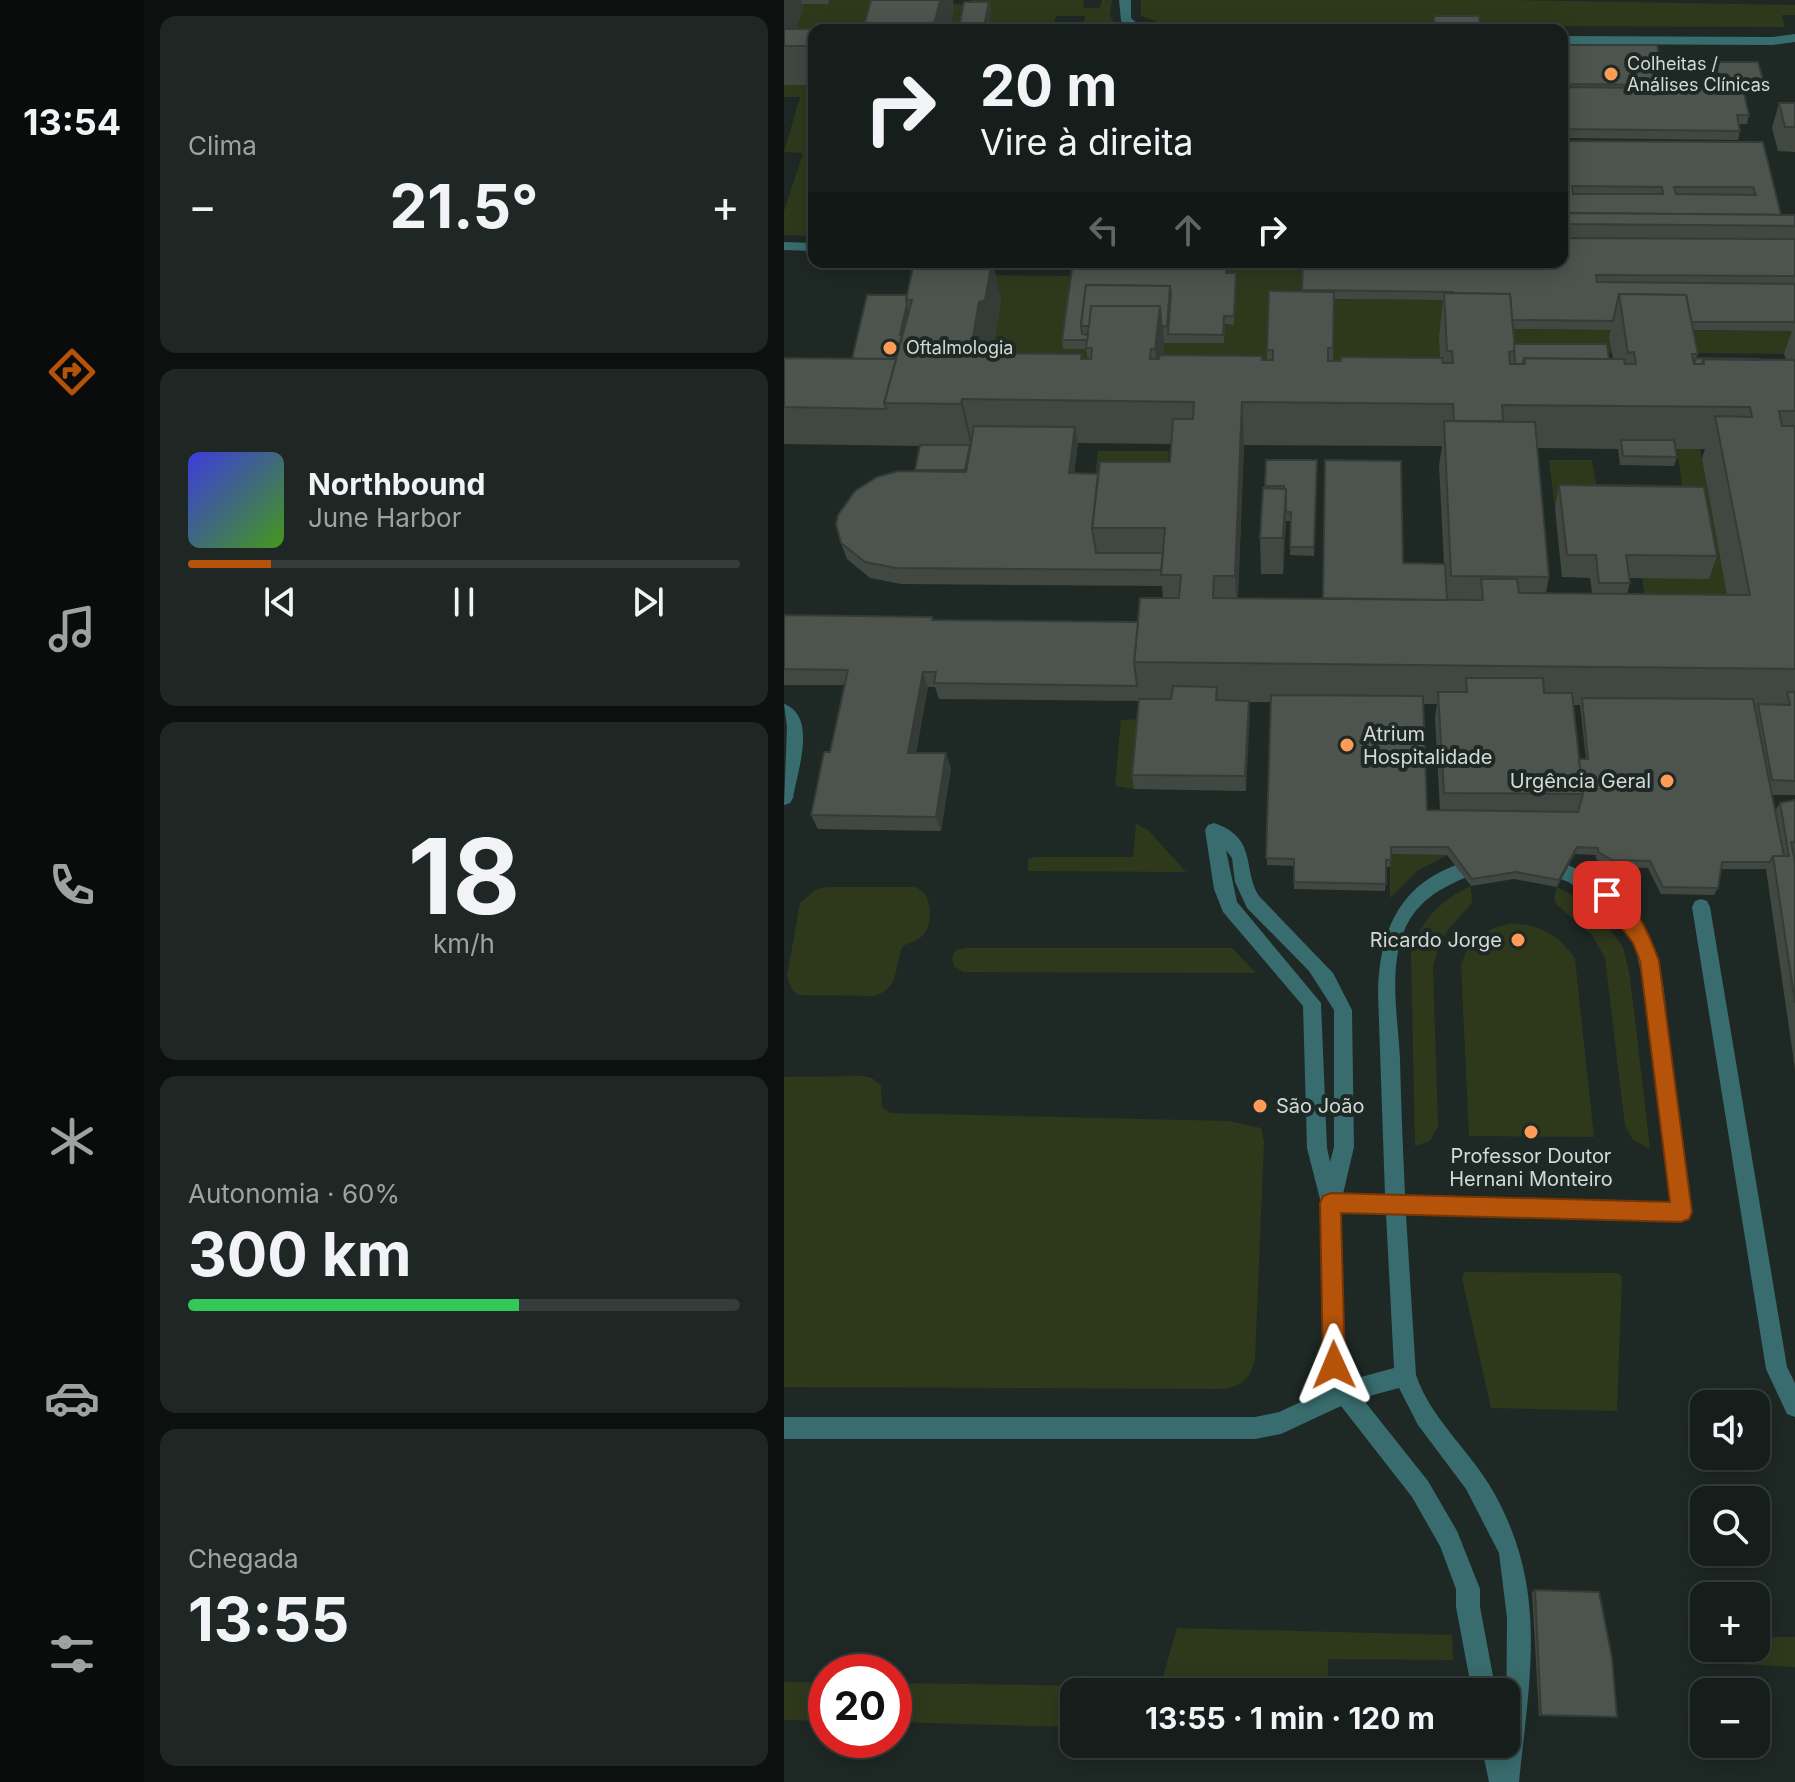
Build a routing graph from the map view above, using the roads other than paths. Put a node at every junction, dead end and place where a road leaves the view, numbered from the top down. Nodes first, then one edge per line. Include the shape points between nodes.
1 (1125, 0) edge
2 (1131, 24) edge
3 (1795, 38) edge
4 (1568, 40) edge
5 (784, 246) edge
6 (808, 247) edge
7 (784, 711) edge
8 (784, 798) edge
9 (1500, 862) edge
10 (1529, 863) edge
11 (1701, 907) dead end
12 (1331, 1203) junction
13 (1394, 1205) junction
14 (1405, 1375) junction
15 (1344, 1393) junction
16 (1795, 1406) edge
17 (784, 1428) edge
18 (1481, 1678) edge
19 (1496, 1758) edge
20 (1501, 1782) edge
21 (1507, 1782) edge

1 - 2 lane via 1125,19
3 - 4 lane
5 - 6 lane
7 - 8 lane via 795,726 795,737
9 - 13 lane via 1459,870 1422,893 1402,918 1391,945
10 - 13 lane via 1568,872 1607,895 1641,939 1652,978 1681,1212
11 - 16 lane via 1777,1369
12 - 12 lane via 1344,1147 1343,1010 1324,974 1250,900 1243,857 1232,841 1214,830 1229,906 1312,1003 1317,1148
12 - 13 lane
12 - 15 lane via 1334,1365
13 - 14 lane
14 - 15 lane
14 - 21 lane via 1410,1393 1481,1493 1513,1561 1520,1640
15 - 17 lane via 1281,1423 1255,1428
15 - 18 lane via 1420,1489 1449,1539 1468,1589
19 - 20 lane

